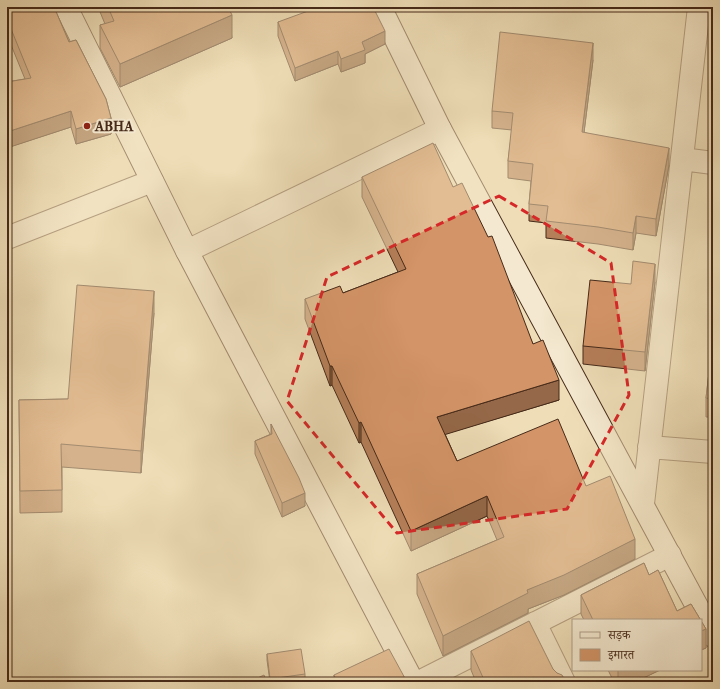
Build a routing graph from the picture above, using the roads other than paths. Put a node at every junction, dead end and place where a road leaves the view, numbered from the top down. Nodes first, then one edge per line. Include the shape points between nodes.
1 (66, 7) edge
2 (699, 7) edge
3 (383, 10) edge
4 (440, 129) junction
5 (682, 159) junction
6 (713, 163) edge
7 (152, 181) junction
8 (7, 238) edge
9 (187, 251) junction
10 (649, 447) junction
11 (713, 452) edge
12 (643, 504) junction
13 (670, 555) junction
14 (535, 623) junction
15 (713, 636) edge
16 (413, 682) edge
17 (419, 682) edge
18 (564, 682) edge

1 - 7 street
2 - 5 street
3 - 4 street
4 - 9 street
4 - 12 street
5 - 6 street
5 - 10 street
7 - 8 street
7 - 9 street
9 - 16 street
10 - 11 street
10 - 12 street
12 - 13 street
13 - 14 street
13 - 15 street
14 - 17 street
14 - 18 street

